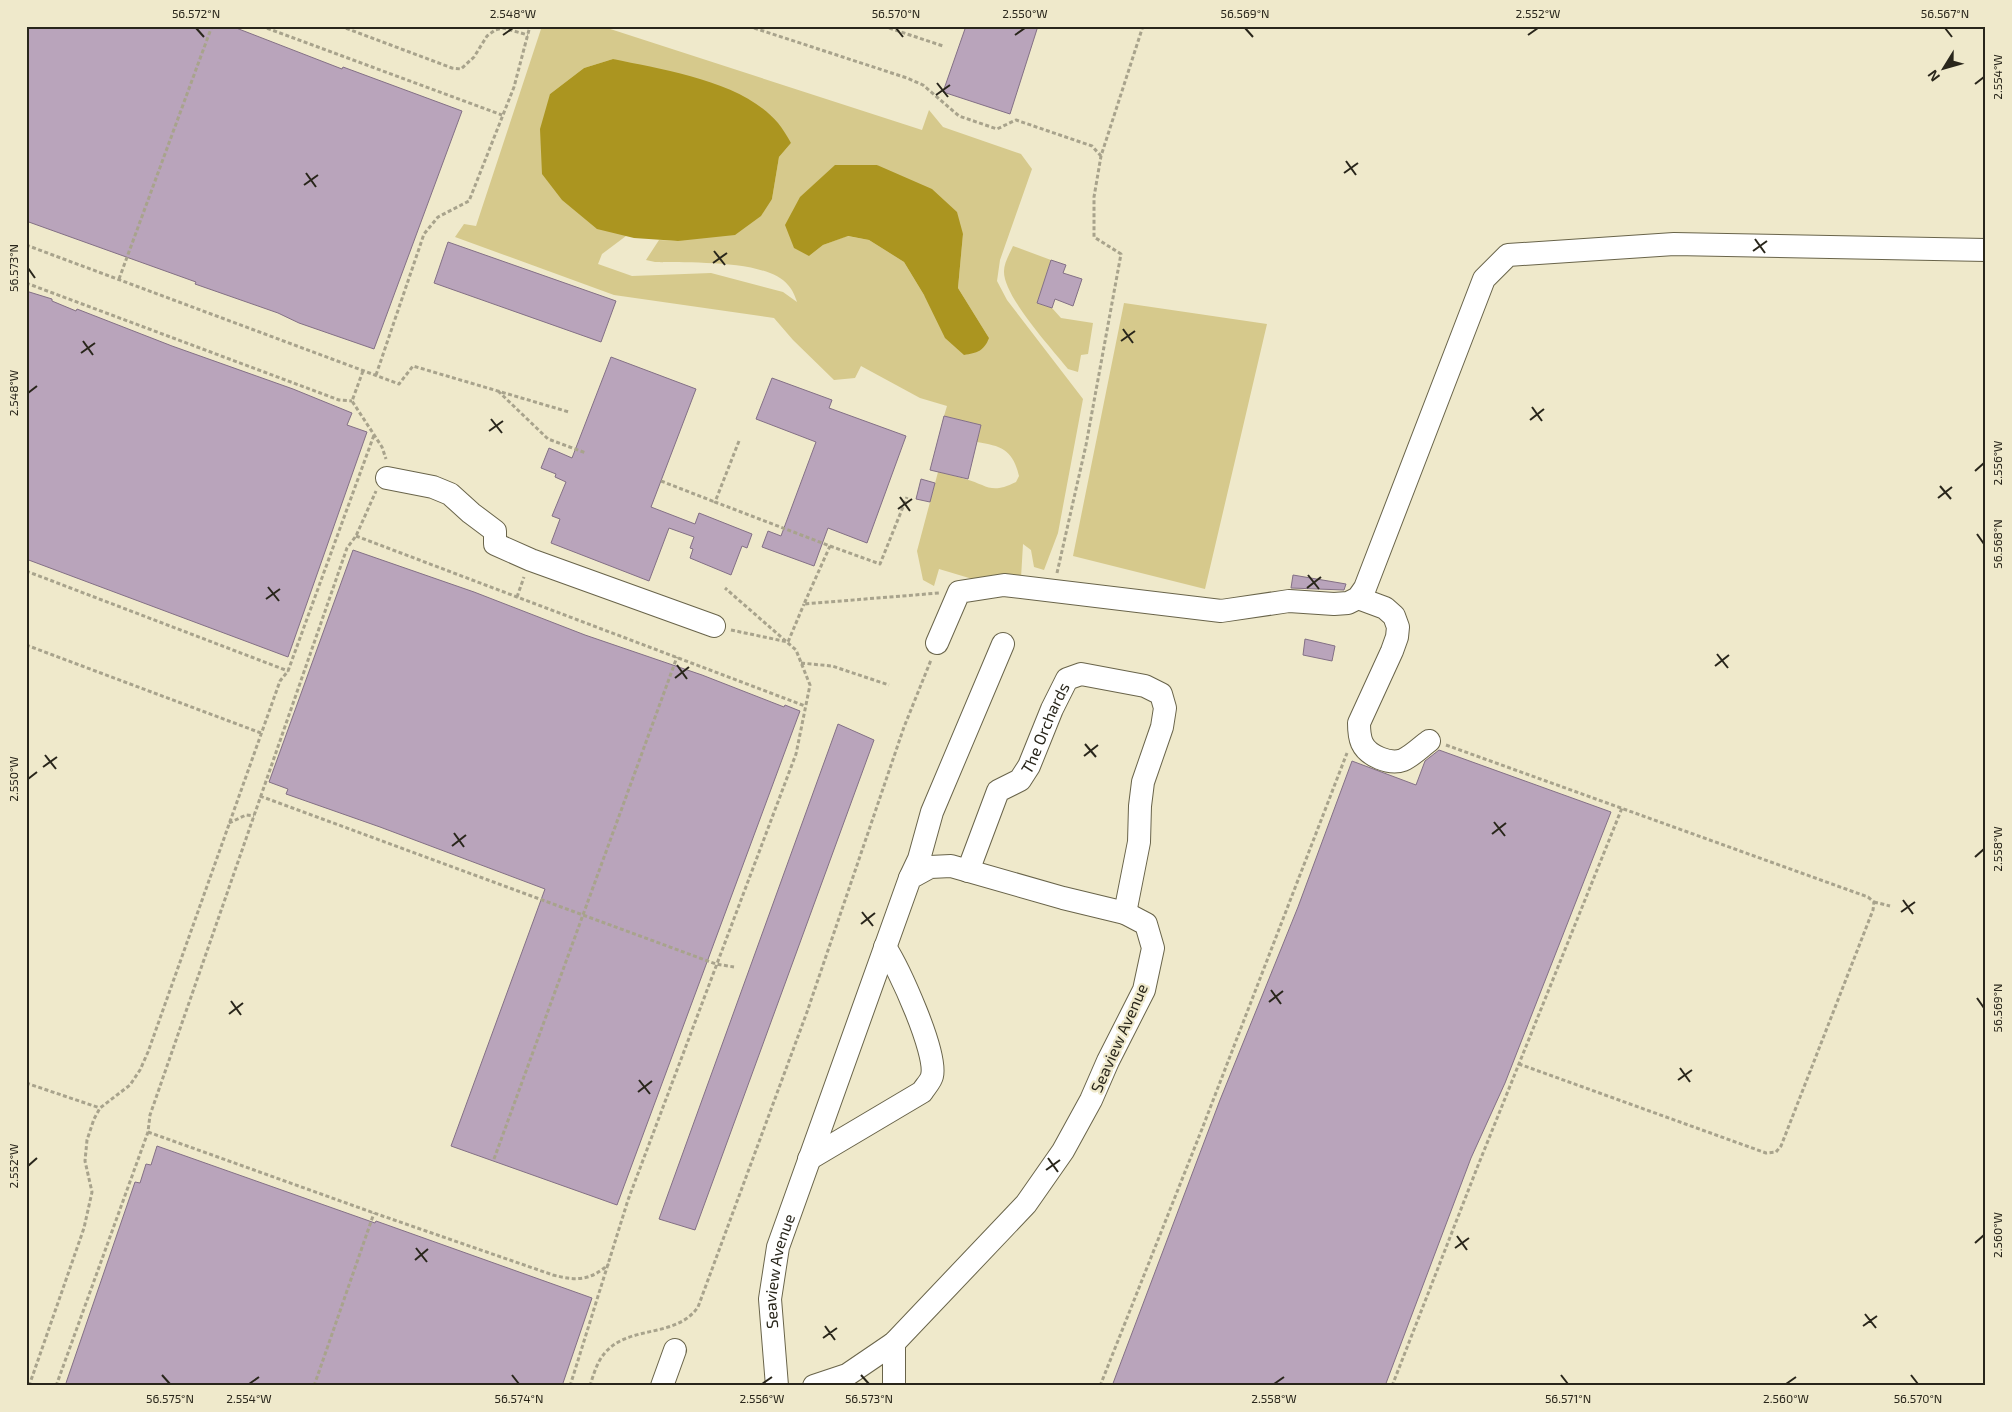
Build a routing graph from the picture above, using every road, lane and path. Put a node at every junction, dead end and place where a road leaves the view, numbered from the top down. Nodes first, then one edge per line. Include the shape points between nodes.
1 (212, 26) edge
2 (261, 26) edge
3 (340, 26) edge
4 (530, 26) edge
5 (748, 26) edge
6 (883, 26) edge
7 (1143, 26) edge
8 (528, 35) junction
9 (943, 46) dead end
10 (502, 116) junction
11 (1100, 156) junction
12 (26, 244) edge
13 (1986, 250) edge
14 (118, 279) junction
15 (26, 283) edge
16 (363, 370) junction
17 (376, 375) junction
18 (497, 391) junction
19 (352, 401) junction
20 (569, 412) dead end
21 (374, 434) junction
22 (739, 441) dead end
23 (586, 453) dead end
24 (387, 478) junction
25 (661, 482) dead end
26 (907, 496) dead end
27 (715, 502) junction
28 (356, 536) junction
29 (830, 546) junction
30 (26, 572) edge
31 (725, 588) dead end
32 (1053, 590) junction
33 (959, 592) junction
34 (1358, 598) junction
35 (804, 604) junction
36 (714, 626) joint
37 (788, 642) junction
38 (937, 643) joint
39 (1003, 644) dead end
40 (26, 645) edge
41 (677, 657) junction
42 (801, 663) junction
43 (288, 671) junction
44 (889, 685) dead end
45 (805, 706) junction
46 (1359, 723) junction
47 (261, 733) junction
48 (1429, 740) joint
49 (260, 796) junction
50 (1622, 808) junction
51 (254, 816) junction
52 (229, 823) junction
53 (968, 871) junction
54 (910, 878) junction
55 (1874, 902) junction
56 (1890, 906) dead end
57 (1125, 913) junction
58 (582, 915) junction
59 (885, 947) junction
60 (716, 964) junction
61 (734, 967) dead end
62 (1519, 1064) junction
63 (26, 1083) edge
64 (100, 1108) junction
65 (148, 1132) junction
66 (494, 1159) dead end
67 (809, 1159) junction
68 (374, 1213) junction
69 (609, 1263) junction
70 (894, 1343) junction
71 (675, 1350) dead end
72 (29, 1386) edge
73 (56, 1386) edge
74 (314, 1386) edge
75 (570, 1386) edge
76 (590, 1386) edge
77 (662, 1386) edge
78 (777, 1386) edge
79 (814, 1386) edge
80 (894, 1386) edge
81 (1100, 1386) edge
82 (1392, 1386) edge

1 - 14 path
2 - 10 path
3 - 8 path via 461,69 474,57 486,36 495,30 503,28
4 - 8 path
5 - 11 path via 907,78 923,85 959,116 997,129 1016,120 1092,146
6 - 9 path
7 - 11 path
8 - 10 path via 514,87
10 - 17 path via 469,201 438,217 424,234
11 - 32 path via 1094,197 1094,237 1122,254 1086,445
12 - 14 path
13 - 34 street via 1674,244 1508,255 1484,279 1366,588
14 - 16 path
15 - 19 path via 339,400
16 - 17 path
16 - 19 path
17 - 18 path via 399,384 413,366
18 - 20 path
18 - 23 path via 548,439
19 - 21 path
21 - 24 path via 387,461
21 - 43 path
22 - 27 path
24 - 28 path via 373,494
24 - 36 street via 433,486 450,494 495,530 495,544
25 - 27 path
26 - 29 path via 880,564
27 - 29 path
28 - 41 path
28 - 49 path via 347,548
29 - 35 path
30 - 43 path
31 - 37 path
32 - 33 street via 1004,585
32 - 34 street via 1221,611 1289,601 1348,603
33 - 35 path
33 - 38 street
34 - 46 street via 1385,608 1394,616 1398,627 1392,651
35 - 37 path
36 - 37 path
37 - 42 path via 796,650
38 - 76 path via 904,727 807,1012 698,1307 692,1316 676,1325 623,1338 604,1354
39 - 54 street via 932,812
40 - 47 path
41 - 45 path
41 - 58 path
42 - 44 path via 832,666
42 - 45 path via 810,685
43 - 47 path via 280,681
45 - 60 path via 796,754
46 - 48 street via 1363,745 1372,754 1391,761 1403,760
46 - 81 path
47 - 52 path
48 - 50 path
49 - 51 path
49 - 58 path
50 - 55 path via 1868,897
50 - 62 path
51 - 52 path via 246,815
51 - 65 path via 150,1115
52 - 64 path via 140,1070 130,1085
53 - 54 street, Seaview Avenue via 951,866 930,866
53 - 57 street, Seaview Avenue
53 - 57 street, The Orchards via 998,791 1020,780 1029,766 1067,678 1081,674 1145,686 1161,694 1165,708 1162,727 1143,782 1139,842
54 - 59 street, Seaview Avenue
55 - 56 path
55 - 62 path via 1776,1152 1766,1153
57 - 70 street, Seaview Avenue via 1146,924 1153,948 1144,990 1091,1100 1063,1150 1026,1204
58 - 60 path
58 - 66 path
59 - 67 street, Seaview Avenue
59 - 67 street via 913,1003 930,1051 932,1075 922,1092
60 - 61 path
60 - 69 path via 628,1200
62 - 82 path
63 - 64 path
64 - 72 path via 87,1140 85,1161 92,1192 84,1228
65 - 68 path
65 - 73 path
67 - 78 street, Seaview Avenue via 778,1248 770,1300
68 - 69 path via 568,1278 581,1279 592,1275
68 - 74 path
69 - 75 path
70 - 79 street, Seaview Avenue via 847,1375
70 - 80 street
71 - 77 street

